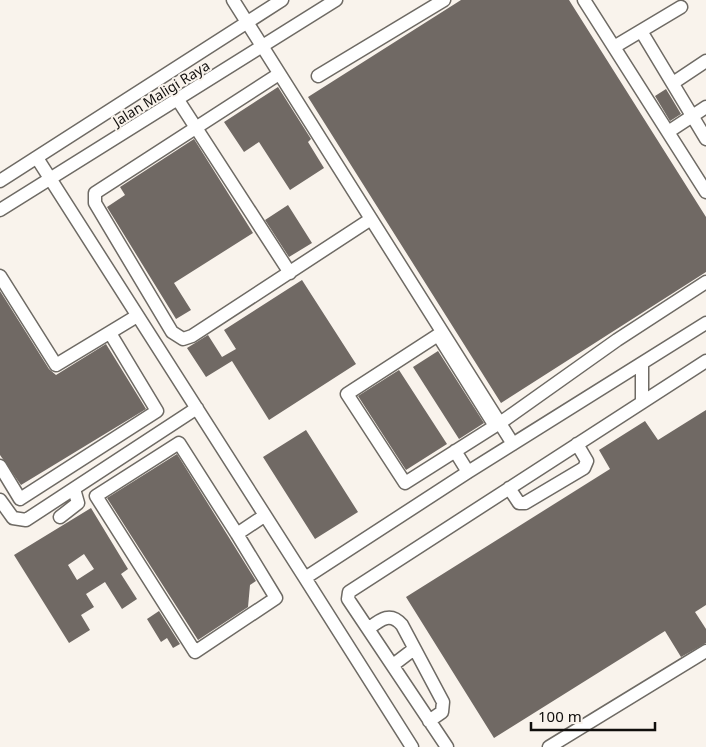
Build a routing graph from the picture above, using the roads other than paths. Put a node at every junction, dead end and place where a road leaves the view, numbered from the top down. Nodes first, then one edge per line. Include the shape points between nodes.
1 (233, 0) edge
2 (282, 0) edge
3 (336, 0) edge
4 (444, 0) edge
5 (584, 0) edge
6 (681, 7) dead end
7 (248, 23) junction
8 (641, 31) junction
9 (263, 47) junction
10 (614, 47) junction
11 (706, 61) edge
12 (278, 74) junction
13 (318, 76) dead end
14 (673, 83) junction
15 (178, 100) junction
16 (706, 107) edge
17 (692, 116) junction
18 (195, 128) junction
19 (668, 132) junction
20 (706, 139) edge
21 (36, 158) junction
22 (50, 179) junction
23 (0, 181) edge
24 (706, 192) edge
25 (0, 210) edge
26 (371, 219) junction
27 (290, 273) junction
28 (0, 276) edge
29 (706, 282) edge
30 (137, 316) junction
31 (706, 323) edge
32 (110, 333) junction
33 (706, 361) edge
34 (642, 365) junction
35 (642, 402) junction
36 (197, 408) junction
37 (500, 423) junction
38 (513, 444) junction
39 (577, 444) junction
40 (455, 451) junction
41 (0, 466) edge
42 (468, 472) junction
43 (510, 488) junction
44 (74, 489) junction
45 (0, 500) edge
46 (4, 515) edge
47 (264, 516) junction
48 (60, 517) dead end
49 (237, 534) junction
50 (305, 578) junction
51 (368, 629) junction
52 (414, 649) junction
53 (706, 651) edge
54 (393, 666) junction
55 (429, 721) junction
56 (412, 747) edge
57 (447, 747) edge
58 (549, 747) edge

1 - 7 street
2 - 7 street, Jalan Maligi Raya
3 - 9 street, Jalan Maligi Raya
4 - 13 street
5 - 10 street
6 - 8 street
7 - 9 street
7 - 21 street, Jalan Maligi Raya
8 - 10 street
8 - 14 street
9 - 12 street
9 - 15 street, Jalan Maligi Raya
10 - 19 street
11 - 14 street
12 - 18 street
12 - 26 street
14 - 17 street
15 - 18 street
15 - 22 street, Jalan Maligi Raya
16 - 17 street
17 - 19 street
17 - 20 street
18 - 27 street
18 - 27 street via 94,196 172,332 183,339 192,336
19 - 24 street
21 - 22 street
21 - 23 street, Jalan Maligi Raya
22 - 25 street, Jalan Maligi Raya
22 - 30 street
26 - 27 street
26 - 37 street
28 - 32 street via 56,365
29 - 37 street
30 - 32 street
30 - 36 street
31 - 34 street
32 - 41 street via 158,411 20,499
33 - 35 street
34 - 35 street
34 - 38 street
35 - 39 street
36 - 44 street
36 - 47 street
37 - 38 street
38 - 42 street
39 - 43 street
39 - 43 street via 587,461 584,468 526,503 519,502
40 - 40 street via 495,426 438,335 347,394 405,483
40 - 42 street
42 - 50 street
43 - 51 street via 349,592 348,599
44 - 46 street via 26,520
44 - 48 street via 78,503
45 - 46 street
47 - 49 street
47 - 50 street
49 - 49 street via 179,443 96,496 195,652 276,598
50 - 56 street
51 - 52 street via 384,618 396,618
51 - 54 street
52 - 54 street
52 - 55 street via 443,702 442,712
53 - 58 street
54 - 55 street
55 - 57 street

